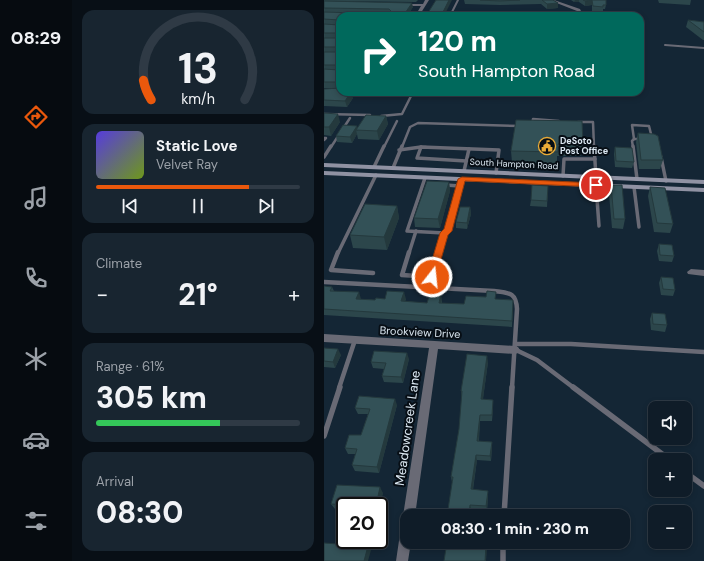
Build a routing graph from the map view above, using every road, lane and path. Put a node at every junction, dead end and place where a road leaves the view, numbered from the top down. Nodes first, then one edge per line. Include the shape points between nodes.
1 (427, 0) edge
2 (458, 0) edge
3 (551, 0) edge
4 (400, 5) edge
5 (424, 5) junction
6 (420, 12) edge
7 (452, 12) edge
8 (580, 12) edge
9 (665, 45) dead end
10 (704, 48) edge
11 (410, 96) edge
12 (324, 114) edge
13 (350, 118) dead end
14 (397, 121) dead end
15 (563, 121) edge
16 (570, 121) edge
17 (524, 126) edge
18 (531, 126) edge
19 (634, 139) junction
20 (420, 147) junction
21 (469, 148) junction
22 (399, 150) junction
23 (660, 151) edge
24 (324, 157) edge
25 (595, 159) junction
26 (466, 161) junction
27 (324, 165) edge
28 (374, 167) junction
29 (393, 168) junction
30 (464, 171) junction
31 (324, 173) edge
32 (496, 173) junction
33 (376, 176) junction
34 (389, 176) junction
35 (564, 176) junction
36 (596, 177) junction
37 (637, 179) junction
38 (424, 181) junction
39 (666, 181) junction
40 (461, 182) junction
41 (704, 182) edge
42 (430, 184) edge
43 (438, 185) edge
44 (596, 185) junction
45 (634, 187) junction
46 (668, 188) junction
47 (704, 190) edge
48 (598, 226) dead end
49 (639, 227) dead end
50 (416, 231) junction
51 (444, 233) junction
52 (691, 272) dead end
53 (373, 273) dead end
54 (704, 273) edge
55 (324, 282) edge
56 (324, 338) edge
57 (356, 340) junction
58 (434, 345) junction
59 (516, 347) junction
60 (704, 352) edge
61 (324, 436) edge
62 (661, 453) edge
63 (692, 477) edge
64 (704, 486) edge
65 (410, 509) edge
66 (504, 509) edge
67 (404, 549) edge
68 (504, 549) edge
69 (402, 561) edge
70 (503, 561) edge

1 - 5 street
2 - 7 lane
3 - 8 street
4 - 5 street
5 - 6 street
9 - 10 lane
11 - 12 lane via 402,114 393,116
13 - 24 lane
14 - 28 lane
15 - 18 lane via 533,119
16 - 25 lane via 593,122
17 - 22 lane via 418,123 410,127
19 - 19 lane via 653,140 650,126 632,125
19 - 37 lane via 632,141
20 - 21 lane
20 - 22 lane
20 - 26 lane via 417,158
21 - 26 lane
21 - 32 lane via 499,150
22 - 29 lane
23 - 39 lane
25 - 35 lane via 564,159
25 - 36 lane
26 - 30 lane
27 - 28 main road, South Hampton Road
28 - 29 main road, South Hampton Road
29 - 30 main road, South Hampton Road
29 - 34 main road
30 - 32 main road, South Hampton Road
30 - 40 main road
31 - 33 main road, South Hampton Road
32 - 35 main road, South Hampton Road
33 - 34 main road, South Hampton Road
33 - 53 lane via 331,266 331,270 334,271
34 - 38 main road, South Hampton Road
35 - 36 main road, South Hampton Road
36 - 37 main road, South Hampton Road
36 - 44 main road
37 - 39 main road, South Hampton Road
38 - 40 main road, South Hampton Road
38 - 42 lane
38 - 50 lane via 408,231
39 - 41 main road, South Hampton Road
39 - 46 main road
40 - 43 lane
40 - 44 main road, South Hampton Road
40 - 51 lane via 448,231
44 - 45 main road, South Hampton Road
44 - 48 lane
45 - 46 main road, South Hampton Road
45 - 49 lane
46 - 47 main road, South Hampton Road
50 - 51 lane
50 - 51 lane via 402,275 432,277
52 - 54 street
55 - 59 lane via 513,293 517,299
56 - 57 street, Brookview Drive
57 - 58 street, Brookview Drive
57 - 61 lane
58 - 59 street, Brookview Drive
58 - 65 street, Meadowcreek Lane
59 - 60 lane via 571,344
59 - 62 lane
59 - 66 lane
63 - 64 lane
67 - 69 street
68 - 70 lane

